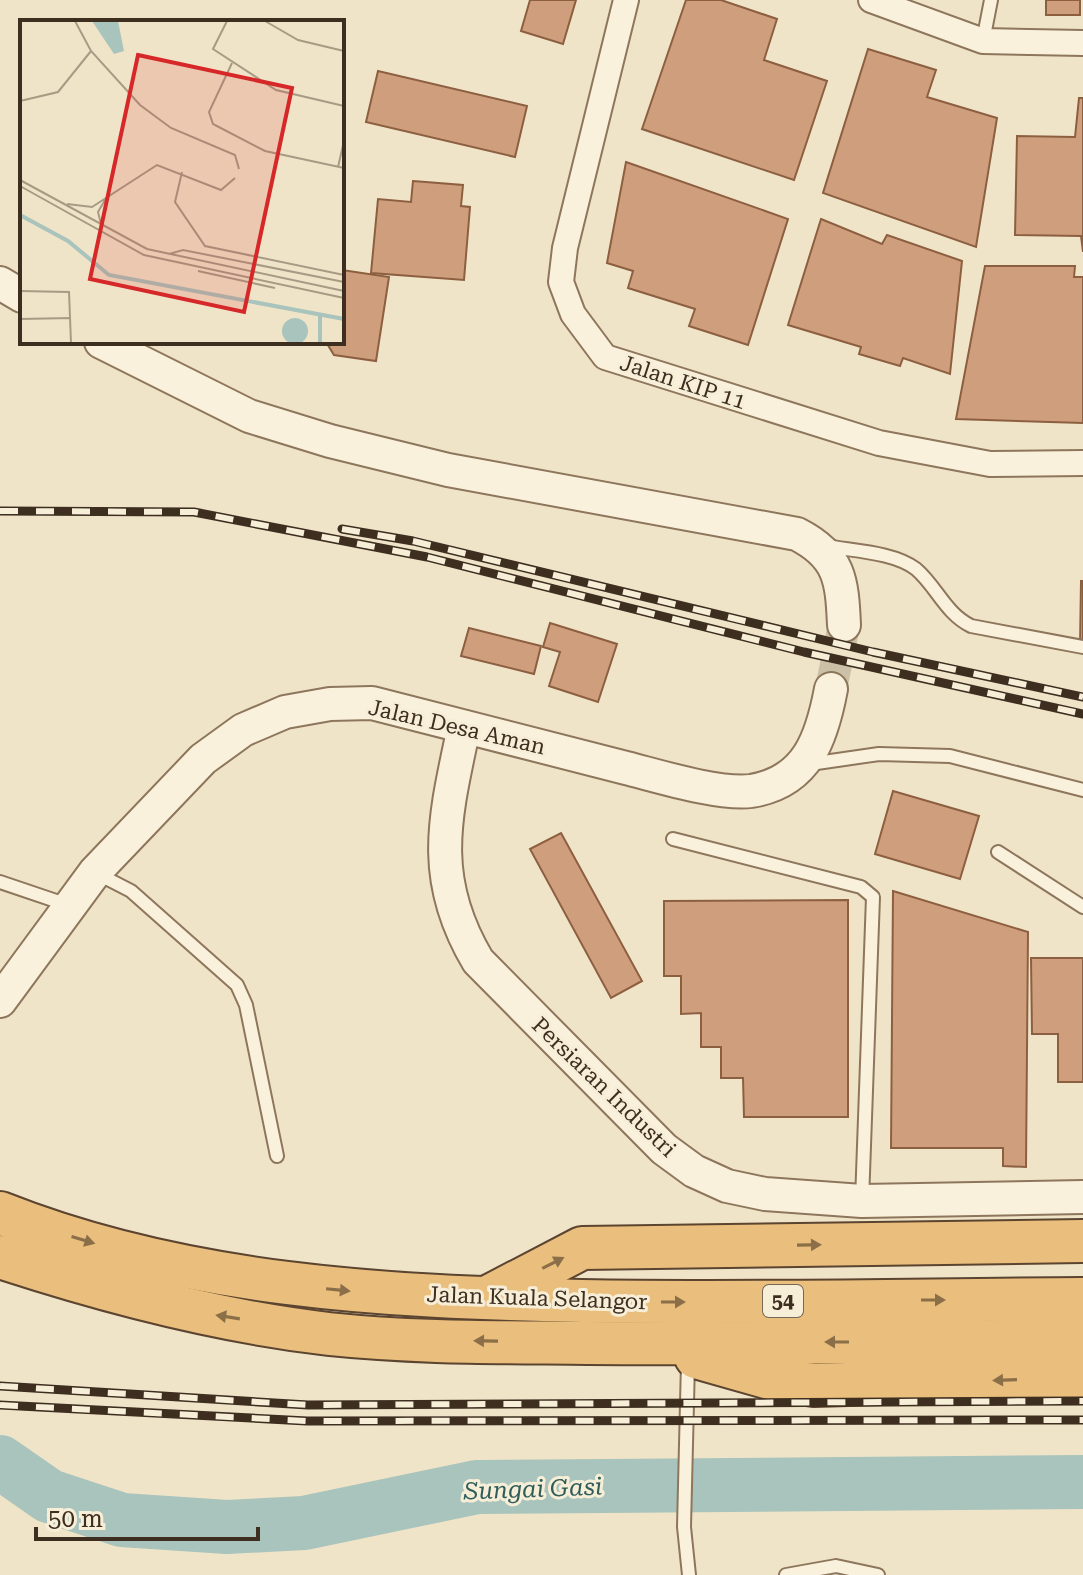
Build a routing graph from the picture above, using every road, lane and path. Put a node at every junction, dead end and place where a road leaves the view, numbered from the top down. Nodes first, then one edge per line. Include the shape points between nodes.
1 (626, 0) edge
2 (871, 0) edge
3 (991, 0) edge
4 (983, 41) junction
5 (1083, 43) edge
6 (0, 283) edge
7 (20, 295) edge
8 (105, 344) edge
9 (1083, 463) edge
10 (819, 545) junction
11 (844, 625) tunnel mouth
12 (1083, 647) edge
13 (831, 689) tunnel mouth
14 (464, 727) junction
15 (803, 765) junction
16 (1083, 790) edge
17 (673, 839) dead end
18 (998, 852) dead end
19 (95, 872) junction
20 (0, 882) edge
21 (71, 906) junction
22 (1083, 907) edge
23 (0, 1001) edge
24 (277, 1156) dead end
25 (1083, 1197) edge
26 (862, 1201) junction
27 (3, 1209) edge
28 (1083, 1241) edge
29 (0, 1257) edge
30 (483, 1299) junction
31 (1083, 1299) edge
32 (1083, 1340) edge
33 (648, 1343) junction
34 (688, 1354) junction
35 (1083, 1377) edge
36 (689, 1575) edge
37 (786, 1575) edge
38 (878, 1575) edge

1 - 9 street, Jalan KIP 11 via 561,282 573,314 605,357 879,443 990,464
2 - 4 street
3 - 4 lane
4 - 5 street
6 - 7 street
8 - 10 street via 249,416 330,441 448,470 771,527
10 - 11 street via 837,570
10 - 12 lane via 906,563 958,620 971,626
13 - 15 street via 823,731
14 - 15 street, Jalan Desa Aman via 692,784 751,791
14 - 19 street, Jalan Desa Aman via 372,703 285,712 243,730 203,759
14 - 26 street, Persiaran Industri via 444,824 444,869 464,937 478,961 664,1149 694,1171 727,1186 765,1194
15 - 16 lane via 879,754 950,756
17 - 26 lane via 861,887 873,897
18 - 22 lane
19 - 21 street, Jalan Desa Aman
19 - 24 lane via 131,891 237,985 246,1005
20 - 21 lane
21 - 23 street, Jalan Desa Aman
25 - 26 street, Persiaran Industri
27 -> 30 highway, Jalan Kuala Selangor / 54 via 88,1242 201,1270 341,1291
30 -> 28 highway via 582,1248
33 -> 29 highway, Jalan Kuala Selangor / 54 via 329,1334 198,1312 78,1283
30 -> 31 highway, Jalan Kuala Selangor / 54
32 -> 33 highway, Jalan Kuala Selangor / 54
33 - 34 highway
35 -> 34 highway via 814,1385
34 - 36 lane via 684,1527
37 - 38 lane via 836,1566

